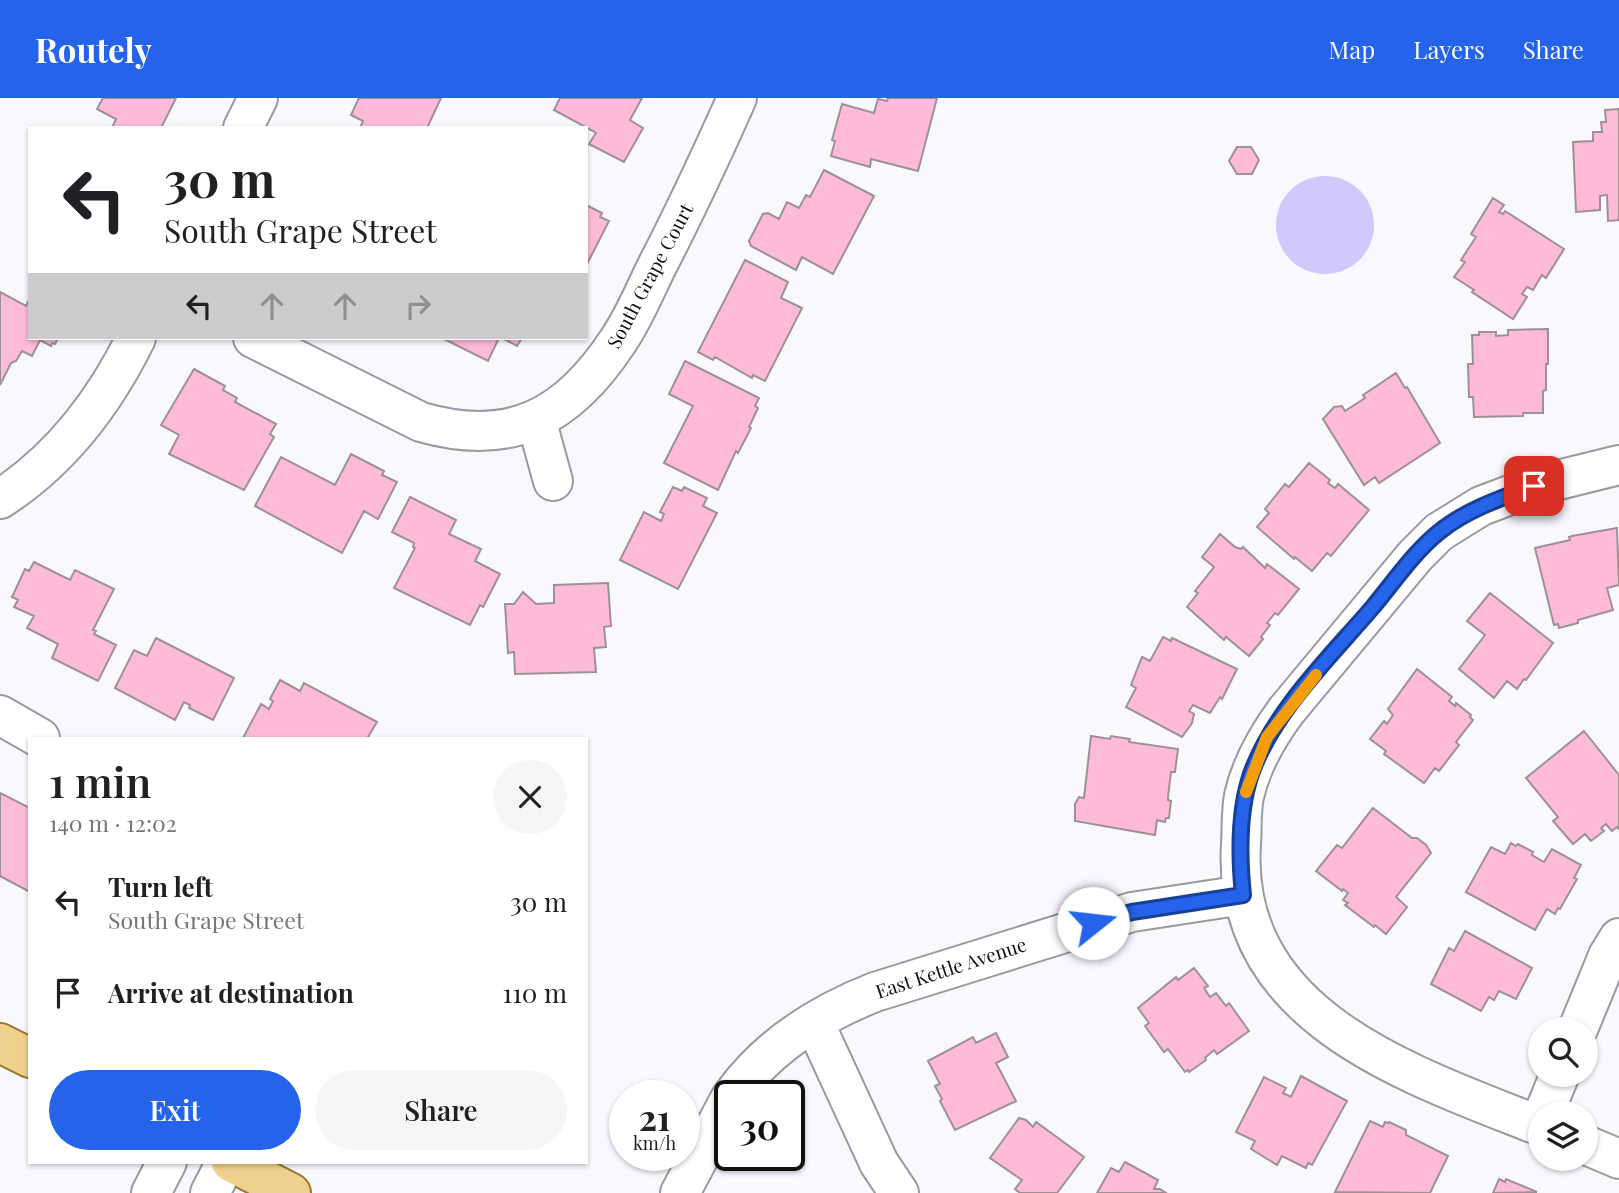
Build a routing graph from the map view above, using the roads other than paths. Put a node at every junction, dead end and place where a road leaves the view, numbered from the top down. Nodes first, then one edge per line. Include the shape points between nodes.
1 (258, 98) edge
2 (737, 98) edge
3 (244, 126) edge
4 (135, 340) edge
5 (257, 340) edge
6 (536, 419) junction
7 (1619, 466) edge
8 (553, 481) dead end
9 (0, 499) edge
10 (0, 715) edge
11 (38, 737) edge
12 (1243, 895) junction
13 (1619, 938) edge
14 (1583, 1017) edge
15 (814, 1021) junction
16 (0, 1043) edge
17 (28, 1057) edge
18 (745, 1080) edge
19 (1528, 1117) edge
20 (714, 1129) edge
21 (1598, 1150) edge
22 (1619, 1159) edge
23 (166, 1164) edge
24 (228, 1164) edge
25 (233, 1164) edge
26 (151, 1193) edge
27 (210, 1193) edge
28 (291, 1193) edge
29 (680, 1193) edge
30 (899, 1193) edge

1 - 3 street
2 - 6 street, South Grape Court via 620,339 562,404
4 - 9 street via 78,432 47,464
5 - 6 street, South Grape Court via 421,422 450,431 483,433
6 - 8 street
7 - 12 street via 1534,486 1481,506 1439,532 1415,556 1267,737 1244,798
10 - 11 street
12 - 15 street, East Kettle Avenue via 1132,912 1073,929 875,992
12 - 19 street via 1267,960 1320,1018 1363,1047 1450,1090
13 - 14 street
15 - 18 street, East Kettle Avenue via 762,1060
15 - 30 street via 879,1163
16 - 17 main road
20 - 29 street, East Kettle Avenue
21 - 22 street
23 - 26 street
24 - 27 street
25 - 28 main road

